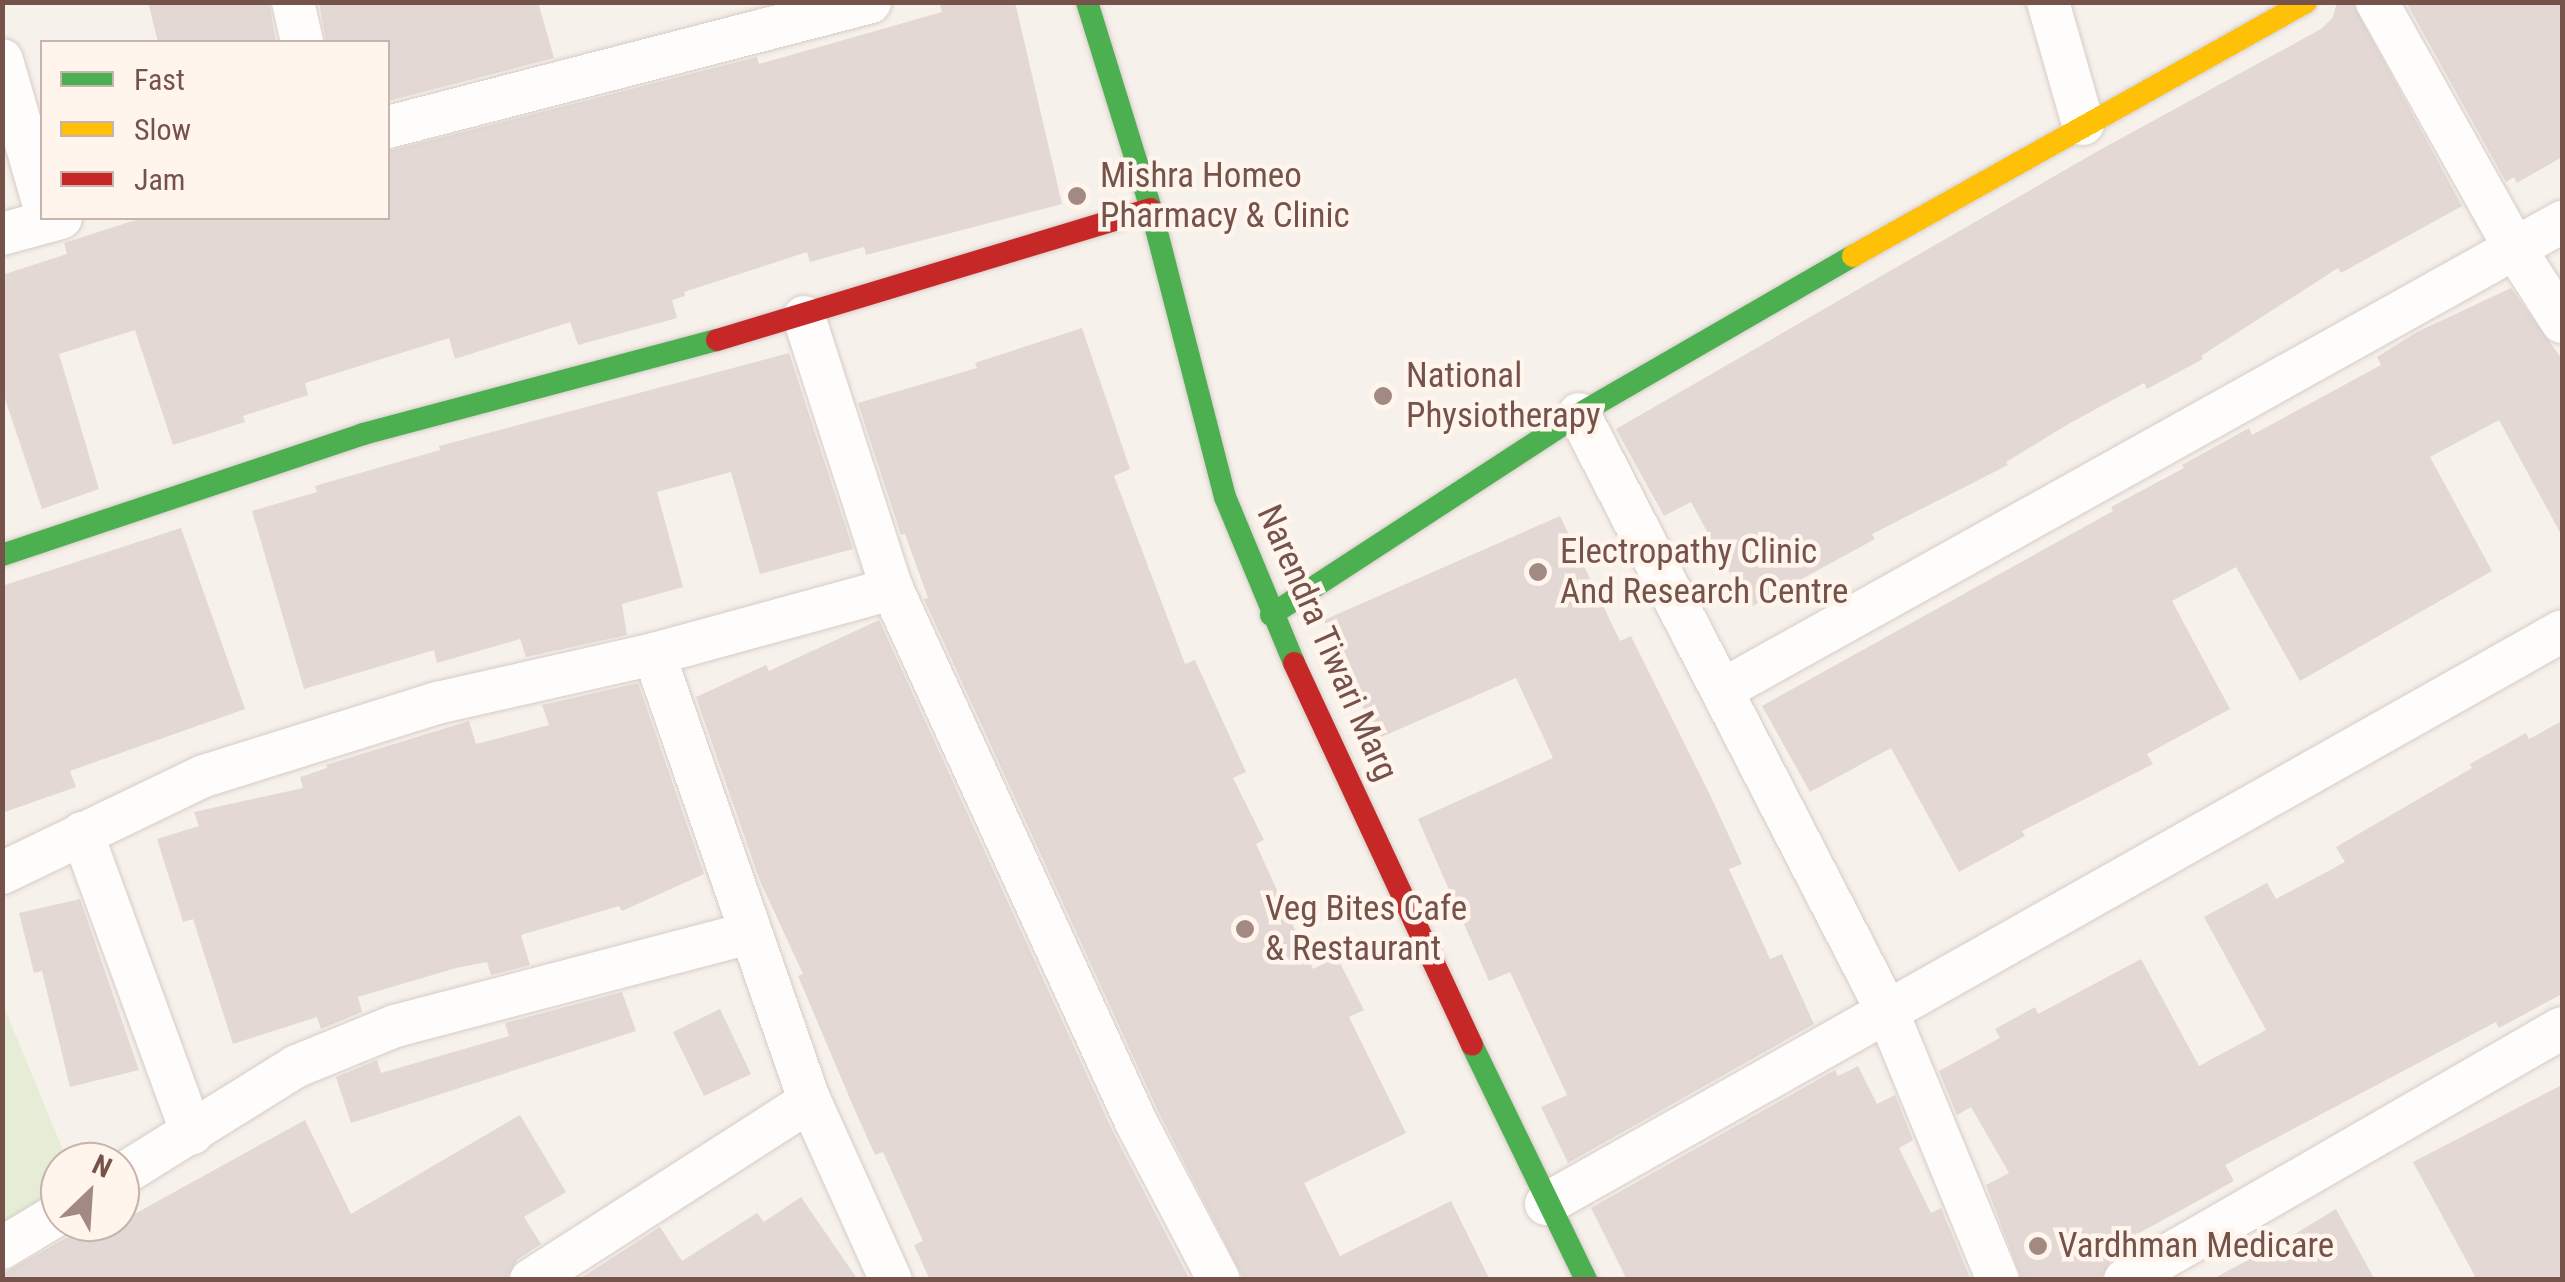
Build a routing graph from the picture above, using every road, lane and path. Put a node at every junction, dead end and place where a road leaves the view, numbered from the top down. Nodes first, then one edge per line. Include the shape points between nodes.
1 (293, 2) edge
2 (870, 2) edge
3 (1087, 2) edge
4 (2048, 2) edge
5 (2306, 2) edge
6 (2378, 2) edge
7 (722, 21) edge
8 (302, 40) edge
9 (2, 60) edge
10 (2082, 124) junction
11 (390, 127) edge
12 (40, 182) edge
13 (1151, 209) junction
14 (40, 218) edge
15 (2562, 222) edge
16 (2, 234) edge
17 (2515, 249) junction
18 (804, 317) junction
19 (2562, 322) edge
20 (1579, 414) junction
21 (2, 556) edge
22 (892, 589) junction
23 (1272, 615) junction
24 (2562, 632) edge
25 (654, 654) junction
26 (1722, 690) junction
27 (82, 833) junction
28 (2, 873) edge
29 (750, 933) junction
30 (1888, 1011) junction
31 (2562, 1028) edge
32 (810, 1100) junction
33 (192, 1132) junction
34 (140, 1164) edge
35 (1546, 1204) junction
36 (40, 1225) edge
37 (2, 1248) edge
38 (531, 1280) edge
39 (891, 1280) edge
40 (1219, 1280) edge
41 (1586, 1280) edge
42 (1998, 1280) edge
43 (2125, 1280) edge

1 - 8 street
2 - 7 street
3 - 13 street, Narendra Tiwari Marg
4 - 10 street
5 - 10 street
6 - 17 street
7 - 11 street
9 - 12 street
10 - 20 street
13 - 18 street
13 - 23 street, Narendra Tiwari Marg via 1225,497
14 - 16 street
15 - 17 street
17 - 19 street
17 - 26 street
18 - 21 street via 363,434
18 - 22 street
20 - 23 street
20 - 26 street
22 - 25 street
22 - 40 street via 1136,1122
23 - 35 street, Narendra Tiwari Marg
24 - 30 street
25 - 27 street via 437,703 204,776
25 - 29 street
26 - 30 street
27 - 28 street
27 - 33 street
29 - 32 street
29 - 33 street via 395,1026 296,1066
30 - 35 street
30 - 42 street
31 - 43 street
32 - 38 street
32 - 39 street
33 - 34 street
35 - 41 street, Narendra Tiwari Marg
36 - 37 street

